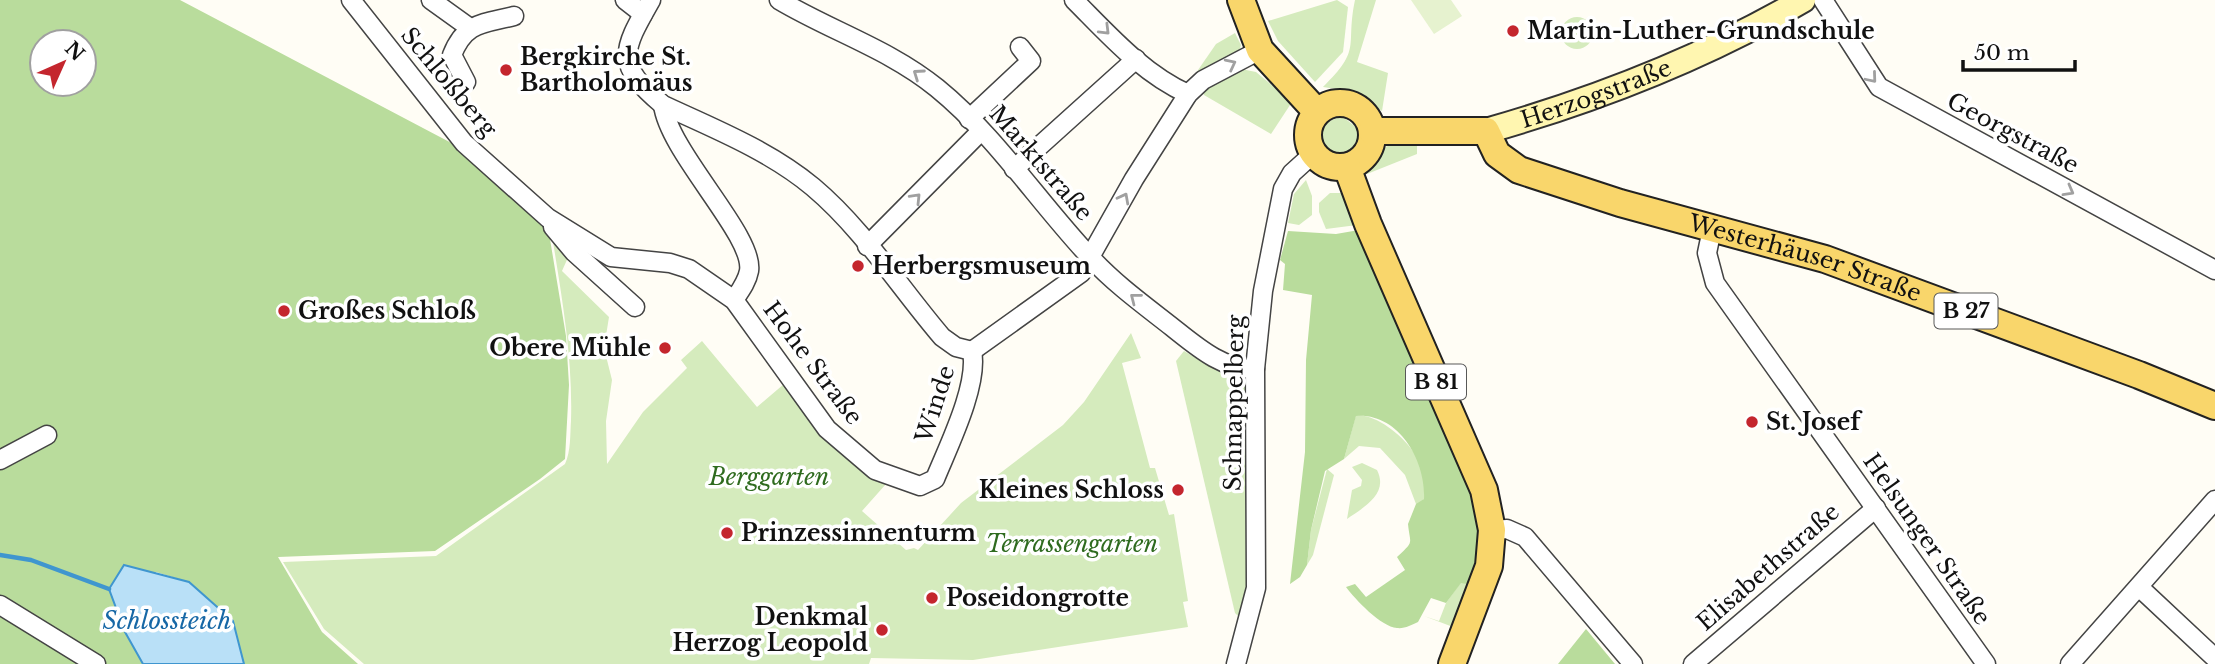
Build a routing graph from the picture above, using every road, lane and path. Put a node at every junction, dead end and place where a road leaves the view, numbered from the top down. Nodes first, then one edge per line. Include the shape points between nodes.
1 (351, 0) edge
2 (431, 0) edge
3 (625, 0) edge
4 (779, 0) edge
5 (1074, 0) edge
6 (1241, 0) edge
7 (1803, 0) edge
8 (1823, 0) edge
9 (1777, 6) edge
10 (647, 7) edge
11 (514, 16) dead end
12 (470, 27) junction
13 (1020, 47) dead end
14 (1260, 50) junction
15 (1136, 59) junction
16 (466, 82) dead end
17 (1188, 94) junction
18 (663, 105) junction
19 (1317, 112) junction
20 (975, 125) junction
21 (1372, 131) junction
22 (1486, 131) junction
23 (1313, 153) junction
24 (1347, 167) junction
25 (1014, 169) junction
26 (548, 218) junction
27 (1712, 229) junction
28 (867, 246) junction
29 (1091, 258) junction
30 (670, 263) joint
31 (2215, 271) edge
32 (734, 300) junction
33 (635, 307) dead end
34 (972, 351) junction
35 (1255, 369) junction
36 (2215, 406) edge
37 (47, 435) dead end
38 (0, 460) edge
39 (920, 486) joint
40 (2215, 500) edge
41 (1876, 508) junction
42 (1492, 530) junction
43 (2139, 587) junction
44 (0, 606) edge
45 (2215, 658) edge
46 (96, 664) edge
47 (1236, 664) edge
48 (1452, 664) edge
49 (1633, 664) edge
50 (1693, 664) edge
51 (1986, 664) edge
52 (2070, 664) edge

1 - 26 street, Schloßberg via 464,143
2 - 12 street
3 - 10 street
20 -> 4 street, Marktstraße via 914,70
5 -> 15 street
6 - 14 main road
7 - 9 street, Herzogstraße
8 -> 31 street, Georgstraße via 1879,87
9 - 22 street, Herzogstraße via 1731,40 1545,113
10 - 18 street via 629,39 628,69
11 - 12 street
12 - 16 street via 459,36 452,55
13 - 20 street via 1031,61
17 -> 14 street via 1203,80
14 - 19 main road
15 - 17 street
15 - 25 street
29 -> 17 street, Winde
18 - 28 street via 791,171 835,209
18 - 32 street via 664,118 692,169 746,251 749,271
19 - 21 main road via 1330,104 1350,105 1366,117
19 - 23 main road via 1307,134
20 - 25 street, Marktstraße
28 -> 20 street
21 - 22 main road, Herzogstraße
21 - 24 main road via 1367,152
22 - 27 main road, Westerhäuser Straße / B 27 via 1497,154 1519,170
23 - 24 main road via 1328,165
23 - 35 street, Schnappelberg via 1292,173 1278,206
24 - 42 main road, B 81 via 1372,235 1473,463
25 - 29 street, Marktstraße
26 - 30 street, Schloßberg via 611,257
26 - 33 street, Schloßberg via 574,252
27 - 36 main road, Westerhäuser Straße / B 27 via 1864,273
27 - 41 street, Helsunger Straße via 1707,253 1715,283
28 - 34 street via 942,337
29 - 34 street, Winde via 1062,289
35 -> 29 street, Marktstraße via 1242,370 1204,352 1119,286
30 - 32 street, Hohe Straße via 689,269
32 - 39 street, Hohe Straße via 827,429 875,470
34 - 39 street, Winde via 974,369 949,445 935,479
35 - 47 street, Schnappelberg via 1256,588
37 - 38 street
40 - 43 street
41 - 50 street, Elisabethstraße
41 - 51 street, Helsunger Straße
42 - 48 main road, B 81 via 1483,589
42 - 49 street via 1507,529 1525,537
43 - 45 street
43 - 52 street
44 - 46 street

